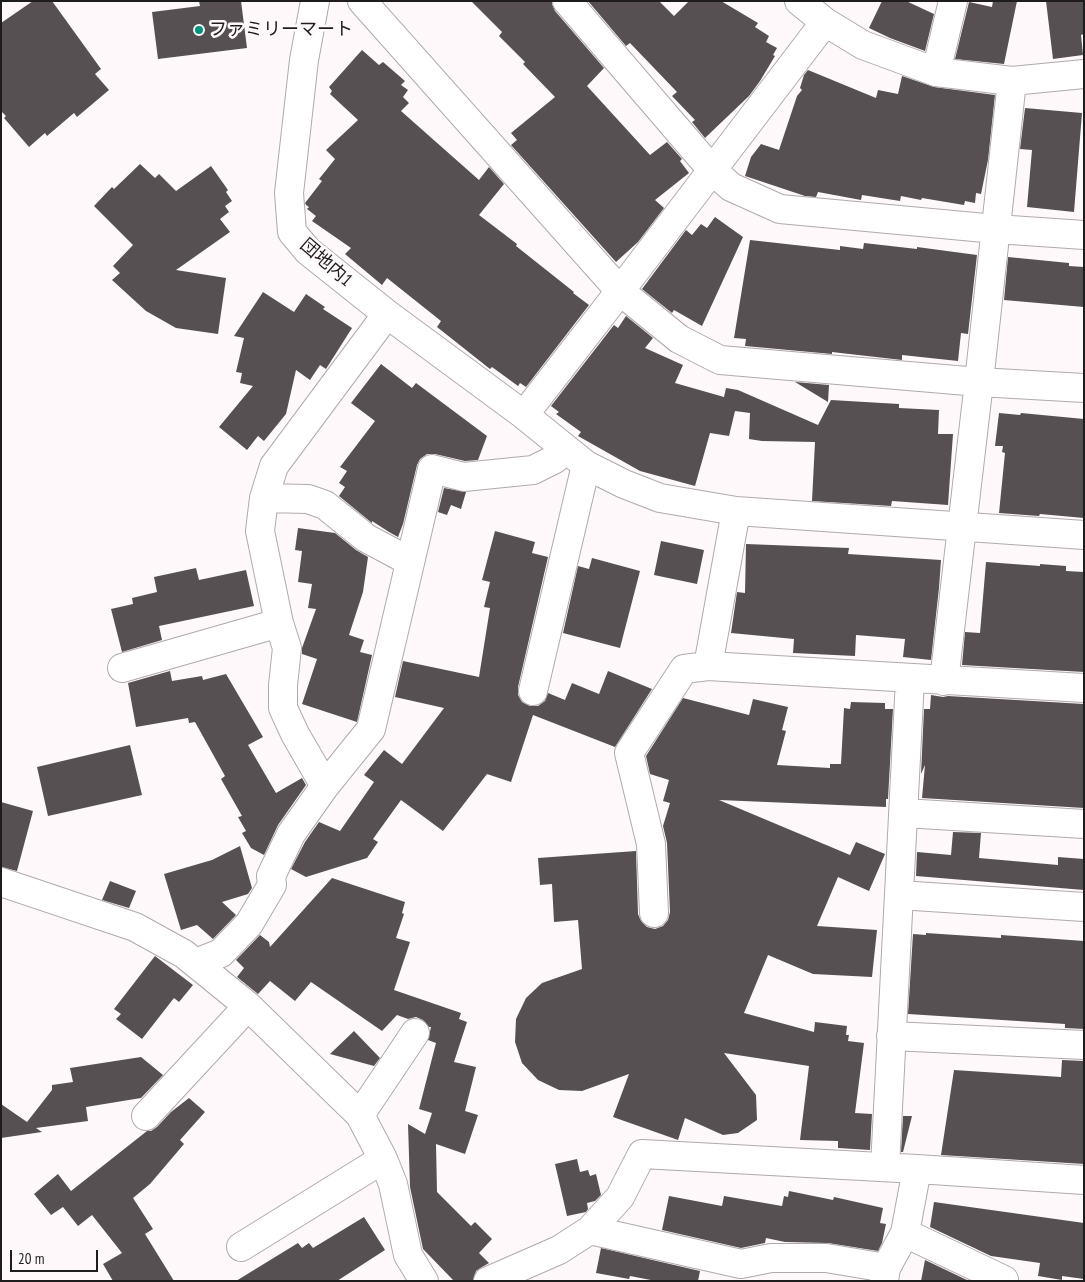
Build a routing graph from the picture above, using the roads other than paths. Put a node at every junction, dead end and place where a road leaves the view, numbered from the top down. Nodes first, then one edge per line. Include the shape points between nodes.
1 (315, 1) edge
2 (362, 1) edge
3 (567, 1) edge
4 (799, 1) edge
5 (953, 1) edge
6 (825, 22) junction
7 (936, 72) junction
8 (1084, 74) edge
9 (1012, 81) junction
10 (712, 170) junction
11 (996, 229) junction
12 (1084, 235) edge
13 (620, 291) junction
14 (387, 314) junction
15 (979, 382) junction
16 (1084, 388) edge
17 (524, 415) junction
18 (576, 457) junction
19 (264, 498) junction
20 (736, 511) junction
21 (962, 527) junction
22 (1084, 535) edge
23 (410, 561) junction
24 (279, 623) junction
25 (708, 666) junction
26 (122, 668) dead end
27 (910, 679) junction
28 (944, 681) junction
29 (1084, 688) edge
30 (533, 691) dead end
31 (325, 786) junction
32 (904, 813) junction
33 (1084, 824) edge
34 (1, 882) edge
35 (899, 895) junction
36 (1084, 907) edge
37 (654, 913) dead end
38 (196, 963) junction
39 (248, 1006) junction
40 (416, 1033) dead end
41 (891, 1036) junction
42 (1084, 1045) edge
43 (146, 1116) dead end
44 (360, 1116) junction
45 (383, 1159) junction
46 (884, 1167) junction
47 (917, 1169) junction
48 (1084, 1180) edge
49 (590, 1230) junction
50 (906, 1233) junction
51 (241, 1247) dead end
52 (885, 1274) edge
53 (1004, 1280) edge
54 (424, 1281) edge
55 (488, 1281) edge

1 - 14 street, 団地内1 via 304,60 289,193 292,232 308,251
2 - 13 street
3 - 10 street
4 - 6 street
5 - 7 street
6 - 7 street via 863,45
6 - 10 street
7 - 9 street
8 - 9 street
9 - 11 street
10 - 11 street via 731,187 780,209
10 - 13 street
11 - 12 street
11 - 15 street
13 - 15 street via 679,339 720,360
13 - 17 street
14 - 17 street, 団地内1
14 - 19 street via 274,466
15 - 16 street
15 - 21 street
17 - 18 street, 団地内1
18 - 20 street, 団地内1 via 624,484 660,498
18 - 23 street via 555,460 533,470 464,477 432,469
18 - 30 street
19 - 23 street via 308,499 325,505 366,538
19 - 24 street via 260,531
20 - 21 street, 団地内1
20 - 25 street
21 - 22 street, 団地内1
21 - 28 street
23 - 31 street via 371,729
24 - 26 street
24 - 31 street via 287,648 283,708
25 - 27 street
25 - 37 street via 684,670 629,753 651,844
27 - 28 street
27 - 32 street
28 - 29 street
31 - 38 street via 291,834 271,876 272,886 249,924 221,953
32 - 33 street
32 - 35 street
34 - 38 street via 135,927
35 - 36 street
35 - 41 street
38 - 39 street
39 - 43 street
39 - 44 street
40 - 44 street
41 - 42 street
41 - 46 street
44 - 45 street
45 - 51 street
45 - 54 street via 408,1255
46 - 47 street
46 - 49 street via 642,1154 620,1197
47 - 48 street
47 - 50 street
49 - 52 street via 741,1264 771,1258 826,1258
49 - 55 street via 559,1250
50 - 52 street
50 - 53 street

